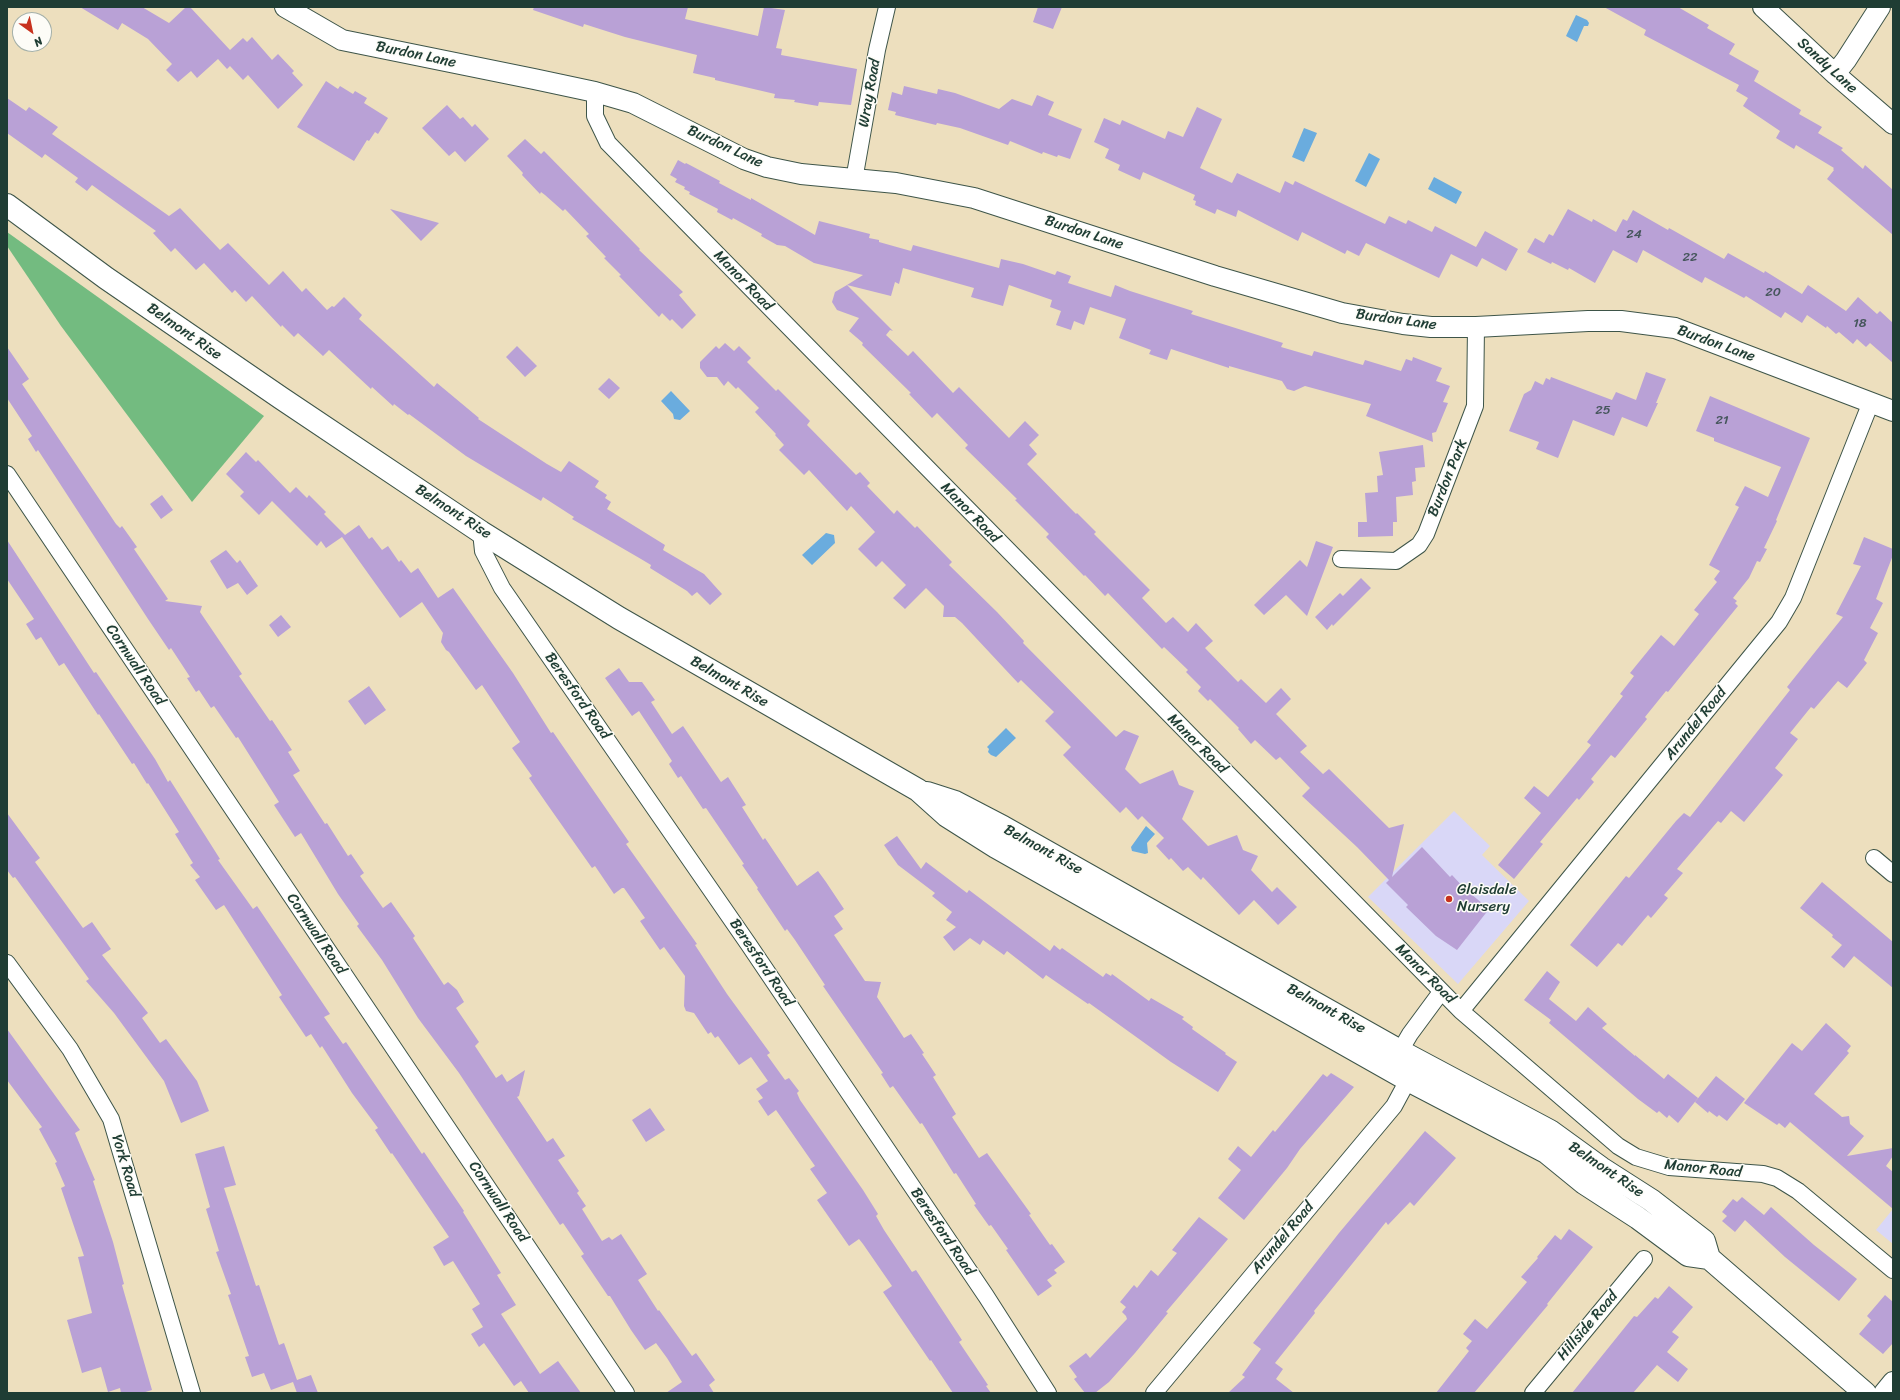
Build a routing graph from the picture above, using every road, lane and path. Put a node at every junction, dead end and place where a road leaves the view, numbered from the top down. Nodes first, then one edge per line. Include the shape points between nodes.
1 (285, 7) edge
2 (887, 7) edge
3 (1763, 7) edge
4 (1880, 7) edge
5 (1835, 74) junction
6 (594, 92) junction
7 (1893, 124) edge
8 (854, 180) junction
9 (7, 205) edge
10 (1476, 327) junction
11 (1871, 402) junction
12 (1893, 411) edge
13 (7, 474) edge
14 (481, 532) junction
15 (1341, 559) dead end
16 (918, 790) junction
17 (1874, 858) dead end
18 (1893, 874) edge
19 (7, 963) edge
20 (1442, 992) junction
21 (1461, 1011) junction
22 (1400, 1051) junction
23 (1408, 1080) junction
24 (1709, 1258) junction
25 (1644, 1259) dead end
26 (1893, 1270) edge
27 (1893, 1382) edge
28 (192, 1393) edge
29 (626, 1393) edge
30 (1048, 1393) edge
31 (1154, 1393) edge
32 (1533, 1393) edge
33 (1865, 1393) edge
34 (1884, 1393) edge

1 - 6 street, Burdon Lane via 342,40
2 - 8 street, Wray Road
3 - 5 street, Sandy Lane
4 - 5 street
5 - 7 street, Sandy Lane
6 - 8 street, Burdon Lane via 633,103 744,159 767,167
6 - 20 street, Manor Road via 596,116 608,143
8 - 10 street, Burdon Lane via 896,183 974,198 1215,276 1342,312 1403,324
9 - 14 highway, Belmont Rise via 112,282
10 - 11 street, Burdon Lane via 1621,321 1675,328
10 - 15 street, Burdon Park via 1475,406 1426,534 1419,545 1396,561
11 - 12 street, Burdon Lane
11 - 21 street, Arundel Road via 1793,598 1779,622
13 - 29 street, Cornwall Road
14 - 16 highway, Belmont Rise via 626,622
14 - 30 street, Beresford Road via 482,551 502,588 749,945 986,1296
16 - 22 highway, Belmont Rise via 955,802 1003,827
16 - 23 highway, Belmont Rise via 947,816 996,847
17 - 18 street
19 - 28 street, York Road via 70,1049 111,1119
20 - 21 street, Manor Road
20 - 22 street
21 - 26 street, Manor Road via 1612,1140 1636,1157 1669,1167 1763,1174 1777,1178 1798,1191
22 - 24 highway, Belmont Rise via 1550,1131 1651,1200 1704,1241
23 - 24 highway, Belmont Rise via 1546,1152 1584,1183 1688,1255
23 - 31 street, Arundel Road via 1394,1106
24 - 33 highway, Belmont Rise
25 - 32 street, Hillside Road
27 - 34 street

